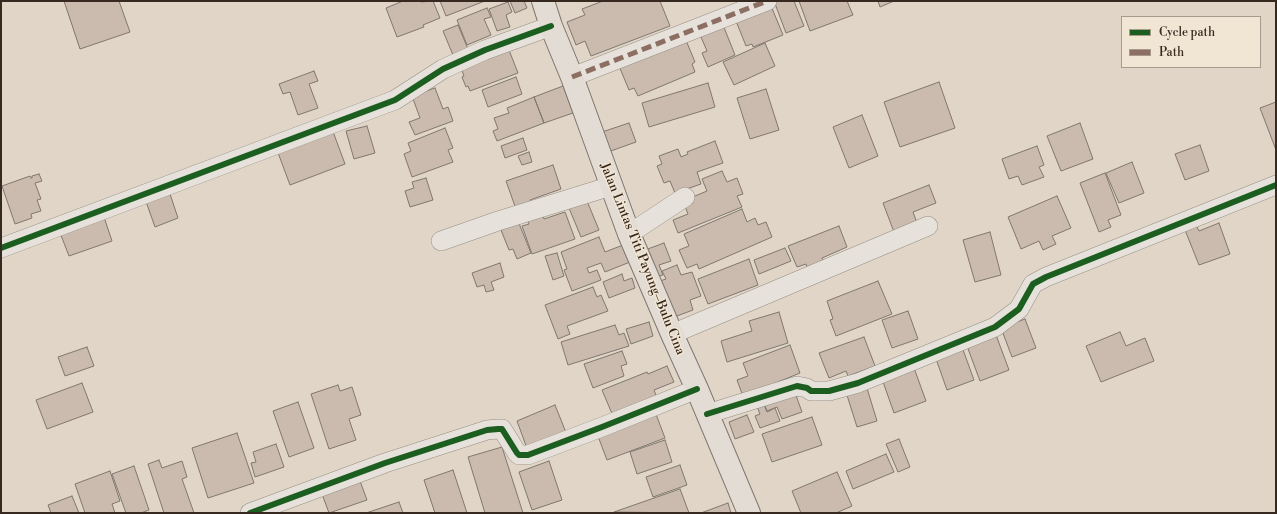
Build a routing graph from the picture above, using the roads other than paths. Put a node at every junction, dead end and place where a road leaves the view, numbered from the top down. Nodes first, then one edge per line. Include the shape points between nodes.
1 (543, 1) edge
2 (767, 1) edge
3 (551, 26) junction
4 (572, 77) junction
5 (1276, 185) edge
6 (611, 186) junction
7 (685, 197) dead end
8 (928, 226) dead end
9 (630, 234) junction
10 (441, 241) dead end
11 (1, 248) edge
12 (672, 334) junction
13 (697, 389) junction
14 (707, 414) junction
15 (250, 513) edge
16 (749, 513) edge

1 - 3 main road, Jalan Lintas Titi Payung–Bulu Cina
2 - 4 street
3 - 4 main road, Jalan Lintas Titi Payung–Bulu Cina
3 - 11 street via 484,50 443,69 395,100
4 - 6 main road, Jalan Lintas Titi Payung–Bulu Cina
5 - 14 street via 1046,277 1033,284 1020,309 995,327 858,383 828,391 797,386
6 - 9 main road, Jalan Lintas Titi Payung–Bulu Cina
6 - 10 street
7 - 9 street
8 - 12 street
9 - 12 main road, Jalan Lintas Titi Payung–Bulu Cina
12 - 13 main road, Jalan Lintas Titi Payung–Bulu Cina
13 - 14 main road, Jalan Lintas Titi Payung–Bulu Cina
13 - 15 street via 528,455 519,455 502,430 487,430 386,463
14 - 16 main road, Jalan Lintas Titi Payung–Bulu Cina

